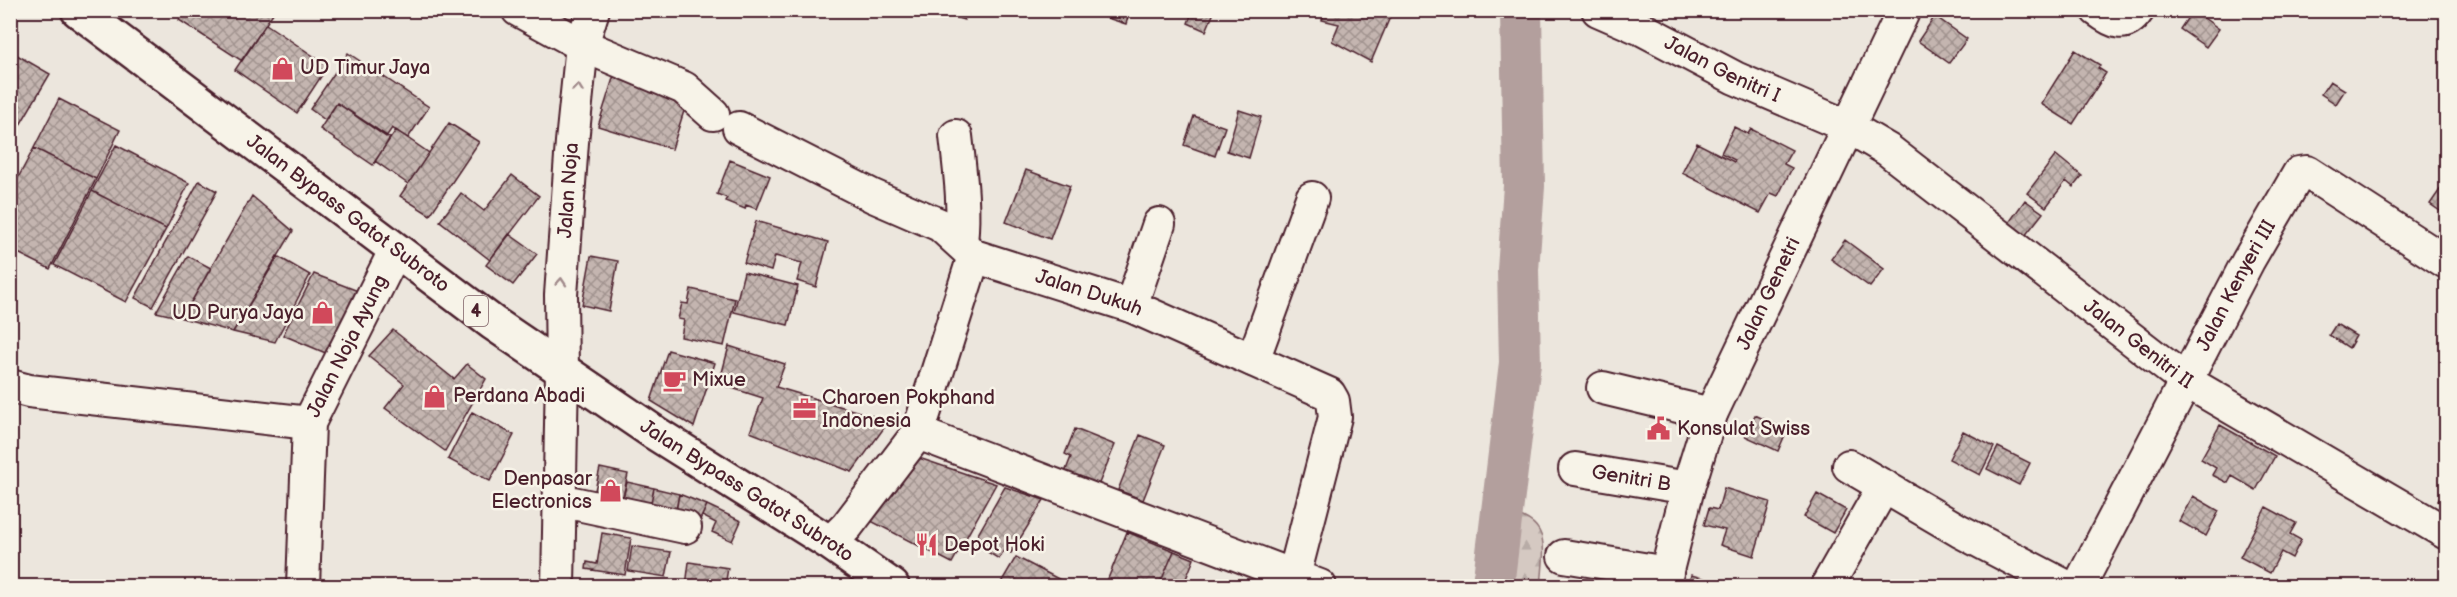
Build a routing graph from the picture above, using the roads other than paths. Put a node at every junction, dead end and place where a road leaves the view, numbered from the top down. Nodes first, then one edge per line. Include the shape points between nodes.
1 (78, 10) edge
2 (518, 10) edge
3 (593, 10) edge
4 (1598, 10) edge
5 (1904, 10) edge
6 (2097, 10) edge
7 (2138, 10) edge
8 (582, 45) junction
9 (1846, 133) junction
10 (956, 136) dead end
11 (1312, 198) dead end
12 (1953, 215) dead end
13 (1159, 224) dead end
14 (968, 249) junction
15 (394, 251) junction
16 (2446, 262) edge
17 (1131, 306) junction
18 (562, 356) junction
19 (1252, 360) junction
20 (2186, 381) junction
21 (10, 386) edge
22 (1603, 388) dead end
23 (1711, 414) junction
24 (309, 423) junction
25 (918, 433) junction
26 (1849, 466) dead end
27 (1575, 469) dead end
28 (1884, 486) junction
29 (1688, 488) junction
30 (560, 500) junction
31 (685, 527) dead end
32 (2446, 533) edge
33 (830, 543) junction
34 (1564, 556) dead end
35 (1665, 580) edge
36 (1307, 581) edge
37 (303, 586) edge
38 (558, 586) edge
39 (892, 586) edge
40 (1827, 586) edge
41 (2065, 586) edge
42 (2079, 586) edge

1 - 15 highway, Jalan Bypass Gatot Subroto / 4
2 - 8 street
3 - 8 street, Jalan Noja
4 - 9 street, Jalan Genitri I
5 - 9 street, Jalan Genetri
6 - 7 street via 2119,23 2126,22
8 - 14 street via 684,88 726,121 873,196 940,225
18 -> 8 street, Jalan Noja via 562,272
9 - 12 street
9 - 20 street, Jalan Genitri II via 1888,150
9 - 23 street, Jalan Genetri
10 - 14 street
11 - 19 street
13 - 17 street
14 - 17 street, Jalan Dukuh
14 - 25 street
15 - 18 highway, Jalan Bypass Gatot Subroto / 4
15 - 24 street, Jalan Noja Ayung
16 - 20 street, Jalan Kenyeri III via 2307,172 2299,173
17 - 19 street, Jalan Dukuh
18 - 30 street, Jalan Noja
18 - 33 highway, Jalan Bypass Gatot Subroto / 4
19 - 36 street, Jalan Dukuh via 1329,394 1333,401 1335,417
20 - 32 street, Jalan Genitri II
20 - 42 street, Jalan Kenyeri III
21 - 24 street via 29,392
22 - 23 street
23 - 29 street, Jalan Genetri
24 - 37 street, Jalan Noja Ayung
25 - 33 street
25 - 36 street
26 - 28 street
27 - 29 street, Genitri B
28 - 40 street
28 - 41 street
29 - 35 street, Jalan Genetri
30 - 31 street
30 - 38 street, Jalan Noja
33 - 39 highway, Jalan Bypass Gatot Subroto / 4
34 - 35 street

